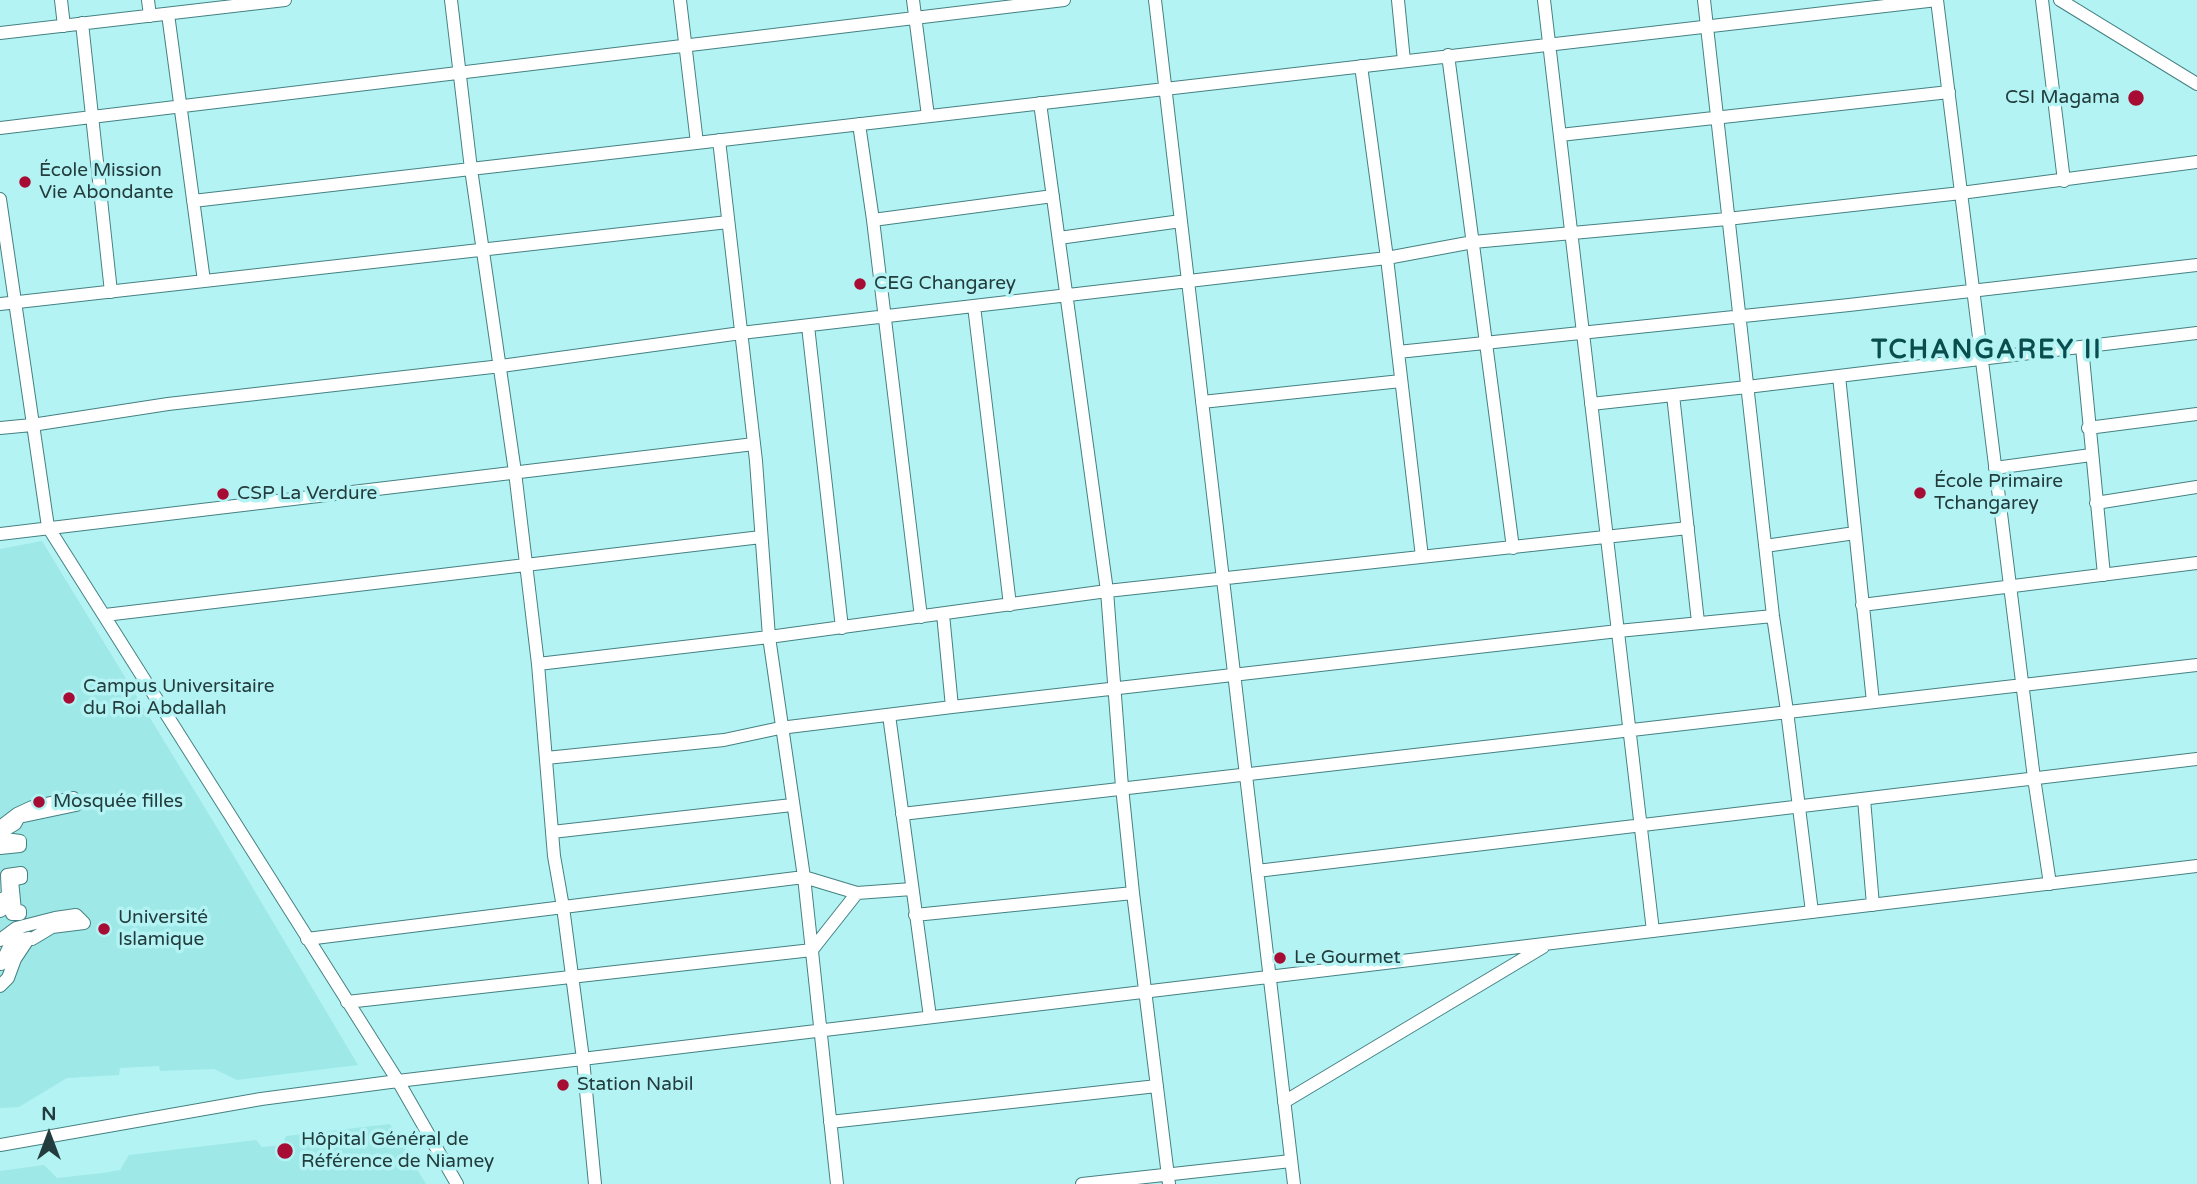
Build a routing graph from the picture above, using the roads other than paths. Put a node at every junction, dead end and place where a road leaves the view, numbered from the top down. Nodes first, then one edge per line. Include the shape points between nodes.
1 (61, 0) edge
2 (148, 0) edge
3 (285, 0) edge
4 (451, 0) edge
5 (680, 0) edge
6 (913, 0) edge
7 (1064, 0) edge
8 (1155, 0) edge
9 (1398, 0) edge
10 (1544, 0) edge
11 (1704, 0) edge
12 (2042, 0) edge
13 (2060, 0) edge
14 (168, 13) junction
15 (150, 16) junction
16 (915, 18) junction
17 (82, 23) junction
18 (64, 26) junction
19 (1707, 27) junction
20 (0, 33) edge
21 (1550, 45) junction
22 (686, 46) junction
23 (1448, 55) junction
24 (1404, 61) junction
25 (1361, 66) junction
26 (460, 72) junction
27 (2197, 84) edge
28 (1166, 89) junction
29 (1949, 93) junction
30 (1040, 103) junction
31 (180, 106) junction
32 (928, 116) junction
33 (92, 117) junction
34 (1715, 117) junction
35 (859, 124) junction
36 (0, 128) edge
37 (1560, 135) junction
38 (719, 140) junction
39 (697, 143) junction
40 (2197, 162) edge
41 (471, 169) junction
42 (2064, 181) junction
43 (1961, 193) junction
44 (1053, 196) junction
45 (0, 199) edge
46 (193, 201) junction
47 (1, 217) edge
48 (1727, 219) junction
49 (873, 220) junction
50 (1181, 221) junction
51 (728, 222) junction
52 (1572, 235) junction
53 (1059, 238) junction
54 (1473, 242) junction
55 (484, 249) junction
56 (1387, 258) junction
57 (2197, 265) edge
58 (204, 281) junction
59 (1188, 283) junction
60 (1973, 289) junction
61 (111, 292) junction
62 (1067, 296) junction
63 (15, 302) junction
64 (0, 304) edge
65 (974, 306) junction
66 (1739, 316) junction
67 (885, 317) junction
68 (808, 326) junction
69 (741, 333) junction
70 (1583, 333) junction
71 (2197, 333) edge
72 (1486, 343) junction
73 (2082, 347) junction
74 (1398, 352) junction
75 (1982, 359) junction
76 (501, 366) junction
77 (1839, 376) junction
78 (1401, 381) junction
79 (1747, 387) junction
80 (1673, 395) junction
81 (1202, 402) junction
82 (1591, 404) junction
83 (2197, 414) edge
84 (32, 425) junction
85 (0, 428) edge
86 (2088, 428) junction
87 (754, 444) junction
88 (2091, 455) junction
89 (1995, 468) junction
90 (515, 472) junction
91 (2197, 487) edge
92 (2096, 503) junction
93 (48, 527) junction
94 (1688, 528) junction
95 (1855, 533) junction
96 (0, 534) edge
97 (1607, 536) junction
98 (761, 537) junction
99 (1765, 546) junction
100 (1513, 548) junction
101 (1422, 557) junction
102 (2197, 563) edge
103 (526, 566) junction
104 (2104, 575) junction
105 (1223, 578) junction
106 (2010, 587) junction
107 (1107, 591) junction
108 (1010, 605) junction
109 (1862, 605) junction
110 (943, 614) junction
111 (105, 615) junction
112 (1773, 616) junction
113 (921, 617) junction
114 (1698, 622) junction
115 (842, 628) junction
116 (1618, 631) junction
117 (769, 637) junction
118 (538, 664) junction
119 (2197, 665) edge
120 (1234, 676) junction
121 (2022, 685) junction
122 (1115, 688) junction
123 (1873, 702) junction
124 (952, 707) junction
125 (1787, 711) junction
126 (889, 715) junction
127 (780, 729) junction
128 (1629, 729) junction
129 (546, 758) junction
130 (2197, 759) edge
131 (1245, 775) junction
132 (2034, 778) junction
133 (1122, 787) junction
134 (1864, 799) junction
135 (792, 805) junction
136 (1799, 806) junction
137 (902, 814) junction
138 (1640, 826) junction
139 (0, 827) edge
140 (552, 832) junction
141 (0, 848) edge
142 (2197, 866) edge
143 (1257, 871) junction
144 (804, 877) junction
145 (2050, 884) junction
146 (912, 888) junction
147 (857, 893) junction
148 (1133, 893) junction
149 (0, 900) edge
150 (1873, 905) junction
151 (564, 906) junction
152 (0, 911) edge
153 (1812, 912) junction
154 (915, 915) junction
155 (1653, 931) junction
156 (29, 938) junction
157 (307, 939) junction
158 (0, 940) edge
159 (1549, 944) junction
160 (812, 950) junction
161 (0, 963) edge
162 (572, 977) junction
163 (1269, 977) junction
164 (0, 986) edge
165 (1146, 992) junction
166 (347, 1002) junction
167 (930, 1017) junction
168 (821, 1030) junction
169 (583, 1059) junction
170 (398, 1081) junction
171 (1157, 1086) junction
172 (1284, 1102) junction
173 (830, 1122) junction
174 (0, 1145) edge
175 (1291, 1161) junction
176 (1168, 1179) edge
177 (457, 1184) edge
178 (595, 1184) edge
179 (837, 1184) edge
180 (1082, 1184) edge
181 (1294, 1184) edge

1 - 18 street
2 - 15 street
3 - 14 street
4 - 26 street
5 - 22 street
6 - 16 street
7 - 16 street
8 - 28 street
9 - 24 street
10 - 21 street
11 - 19 street
12 - 42 street
13 - 27 street
14 - 15 street
14 - 31 street
15 - 17 street
16 - 22 street
16 - 32 street
17 - 18 street
17 - 33 street
18 - 20 street
19 - 21 street
19 - 29 street via 1937,0
19 - 34 street
21 - 23 street
21 - 37 street
22 - 26 street
22 - 39 street
23 - 24 street
23 - 54 street
24 - 25 street
25 - 28 street
25 - 56 street
26 - 31 street
26 - 41 street
28 - 30 street
28 - 50 street
29 - 34 street
29 - 43 street
30 - 32 street
30 - 44 street
31 - 33 street
31 - 46 street
32 - 35 street
33 - 36 street
33 - 61 street
34 - 37 street
34 - 48 street
35 - 38 street
35 - 49 street
37 - 52 street
38 - 39 street
38 - 51 street
39 - 41 street
40 - 42 street
41 - 46 street
41 - 55 street
42 - 43 street
43 - 48 street
43 - 60 street
44 - 49 street
44 - 53 street
45 - 47 street
46 - 58 street
47 - 63 street
48 - 52 street
48 - 66 street
49 - 67 street
50 - 53 street
50 - 59 street
51 - 55 street
51 - 69 street
52 - 54 street
52 - 70 street
53 - 62 street
54 - 56 street
54 - 72 street
55 - 58 street
55 - 76 street
56 - 59 street
56 - 74 street
57 - 60 street
58 - 61 street
59 - 62 street
59 - 81 street
60 - 66 street
60 - 75 street
61 - 63 street
62 - 65 street
62 - 107 street
63 - 64 street
63 - 84 street
65 - 67 street
65 - 108 street
66 - 70 street
66 - 79 street
67 - 68 street
67 - 113 street
68 - 69 street
68 - 115 street
69 - 76 street
69 - 87 street
70 - 72 street
70 - 82 street
71 - 73 street
72 - 74 street
72 - 100 street
73 - 75 street
73 - 86 street
74 - 78 street
75 - 77 street
75 - 89 street
76 - 84 street via 168,404
76 - 90 street
77 - 79 street
77 - 95 street
78 - 81 street
78 - 101 street
79 - 80 street
79 - 99 street
80 - 82 street
80 - 94 street
81 - 105 street
82 - 97 street
83 - 86 street
84 - 85 street
84 - 93 street
86 - 88 street
87 - 90 street
87 - 98 street
88 - 89 street
88 - 92 street
89 - 106 street
90 - 93 street
90 - 103 street
91 - 92 street
92 - 104 street
93 - 96 street
93 - 111 street
94 - 97 street
94 - 114 street
95 - 99 street
95 - 109 street
97 - 100 street
97 - 116 street
98 - 103 street
98 - 117 street
99 - 112 street
100 - 101 street
101 - 105 street
102 - 104 street
103 - 111 street
103 - 118 street
104 - 106 street
105 - 107 street
105 - 120 street
106 - 109 street
106 - 121 street
107 - 108 street
107 - 122 street
108 - 110 street
109 - 123 street
110 - 113 street
110 - 124 street
111 - 157 street
112 - 114 street
112 - 125 street
113 - 115 street
114 - 116 street
115 - 117 street
116 - 120 street
116 - 128 street
117 - 118 street
117 - 127 street
118 - 129 street
119 - 121 street
120 - 122 street
120 - 131 street
121 - 123 street
121 - 132 street
122 - 124 street
122 - 133 street
123 - 125 street
124 - 126 street
125 - 128 street
125 - 136 street
126 - 127 street
126 - 137 street
127 - 129 street via 724,740
127 - 135 street
128 - 131 street
128 - 138 street
129 - 140 street
130 - 132 street
131 - 133 street
131 - 143 street
132 - 134 street
132 - 145 street
133 - 137 street
133 - 148 street
134 - 136 street
134 - 150 street
135 - 140 street
135 - 144 street
136 - 138 street
136 - 153 street
137 - 146 street
138 - 143 street
138 - 155 street
139 - 141 street via 32,807 73,798 76,805 19,817 3,831 5,839 20,841 20,846
140 - 151 street
142 - 145 street
143 - 163 street
144 - 147 street
144 - 151 street
144 - 160 street
145 - 150 street
146 - 147 street
146 - 154 street
147 - 160 street
148 - 154 street
148 - 165 street
149 - 152 street via 8,897 7,875 21,873 21,878 12,880 15,911 20,914 12,914 12,904
150 - 153 street
151 - 157 street
151 - 162 street
153 - 155 street
154 - 167 street
155 - 159 street
156 - 158 street via 52,927 84,923 75,915 55,918 16,928
156 - 161 street via 17,938
156 - 164 street
157 - 166 street
159 - 163 street
159 - 172 street
160 - 162 street
160 - 168 street
162 - 166 street
162 - 169 street
163 - 165 street
163 - 172 street
165 - 167 street
165 - 171 street
166 - 170 street
167 - 168 street
168 - 169 street
168 - 173 street
169 - 170 street
169 - 178 street
170 - 174 street
170 - 177 street
171 - 173 street
171 - 176 street
172 - 175 street
173 - 179 street
175 - 176 street
175 - 181 street
176 - 180 street

